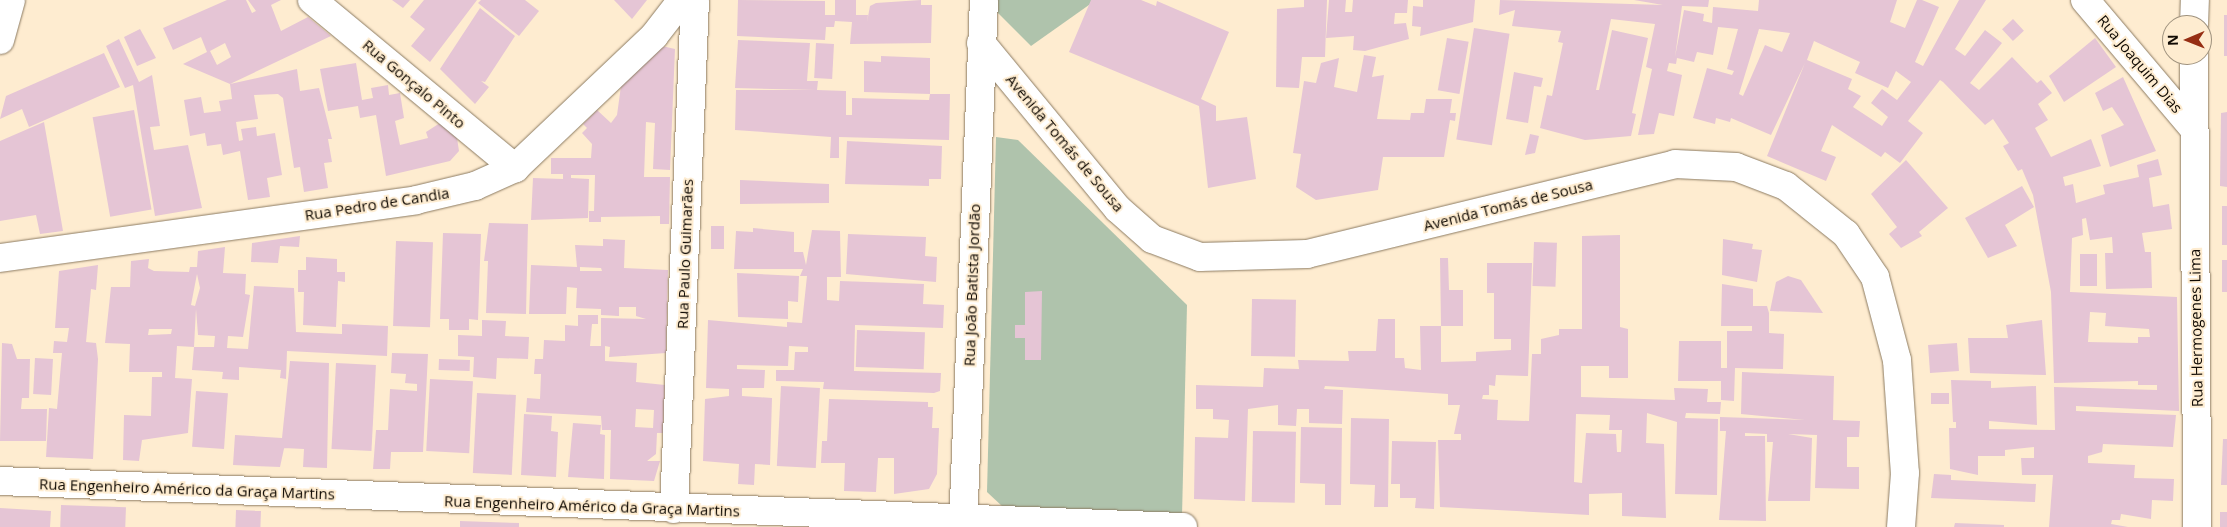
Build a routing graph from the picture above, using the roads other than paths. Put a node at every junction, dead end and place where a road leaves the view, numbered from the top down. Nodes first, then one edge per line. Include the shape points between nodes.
1 (11, 0) edge
2 (312, 0) edge
3 (682, 0) edge
4 (695, 0) edge
5 (984, 0) edge
6 (2085, 0) edge
7 (2194, 0) edge
8 (2194, 15) edge
9 (0, 40) edge
10 (981, 43) junction
11 (2194, 65) edge
12 (2194, 129) junction
13 (515, 168) junction
14 (0, 258) edge
15 (0, 481) edge
16 (674, 509) junction
17 (963, 524) edge
18 (1184, 527) edge
19 (1901, 527) edge
20 (2197, 527) edge

1 - 9 street
2 - 13 street, Rua Gonçalo Pinto
3 - 13 street, Rua Pedro de Candia via 654,36
4 - 16 street, Rua Paulo Guimarães
5 - 10 street
6 - 12 street, Rua Joaquim Dias
7 - 8 street
10 - 17 street, Rua João Batista Jordão
10 - 19 street, Avenida Tomás de Sousa via 1118,210 1152,239 1200,257 1307,254 1675,164 1736,167 1786,186 1846,234 1875,277 1898,360 1905,473
11 - 12 street, Rua Hermogenes Lima
12 - 20 street, Rua Hermogenes Lima
13 - 14 street, Rua Pedro de Candia via 475,186 416,200
15 - 16 street, Rua Engenheiro Américo da Graça Martins
16 - 17 street, Rua Engenheiro Américo da Graça Martins
17 - 18 street, Rua Engenheiro Américo da Graça Martins

